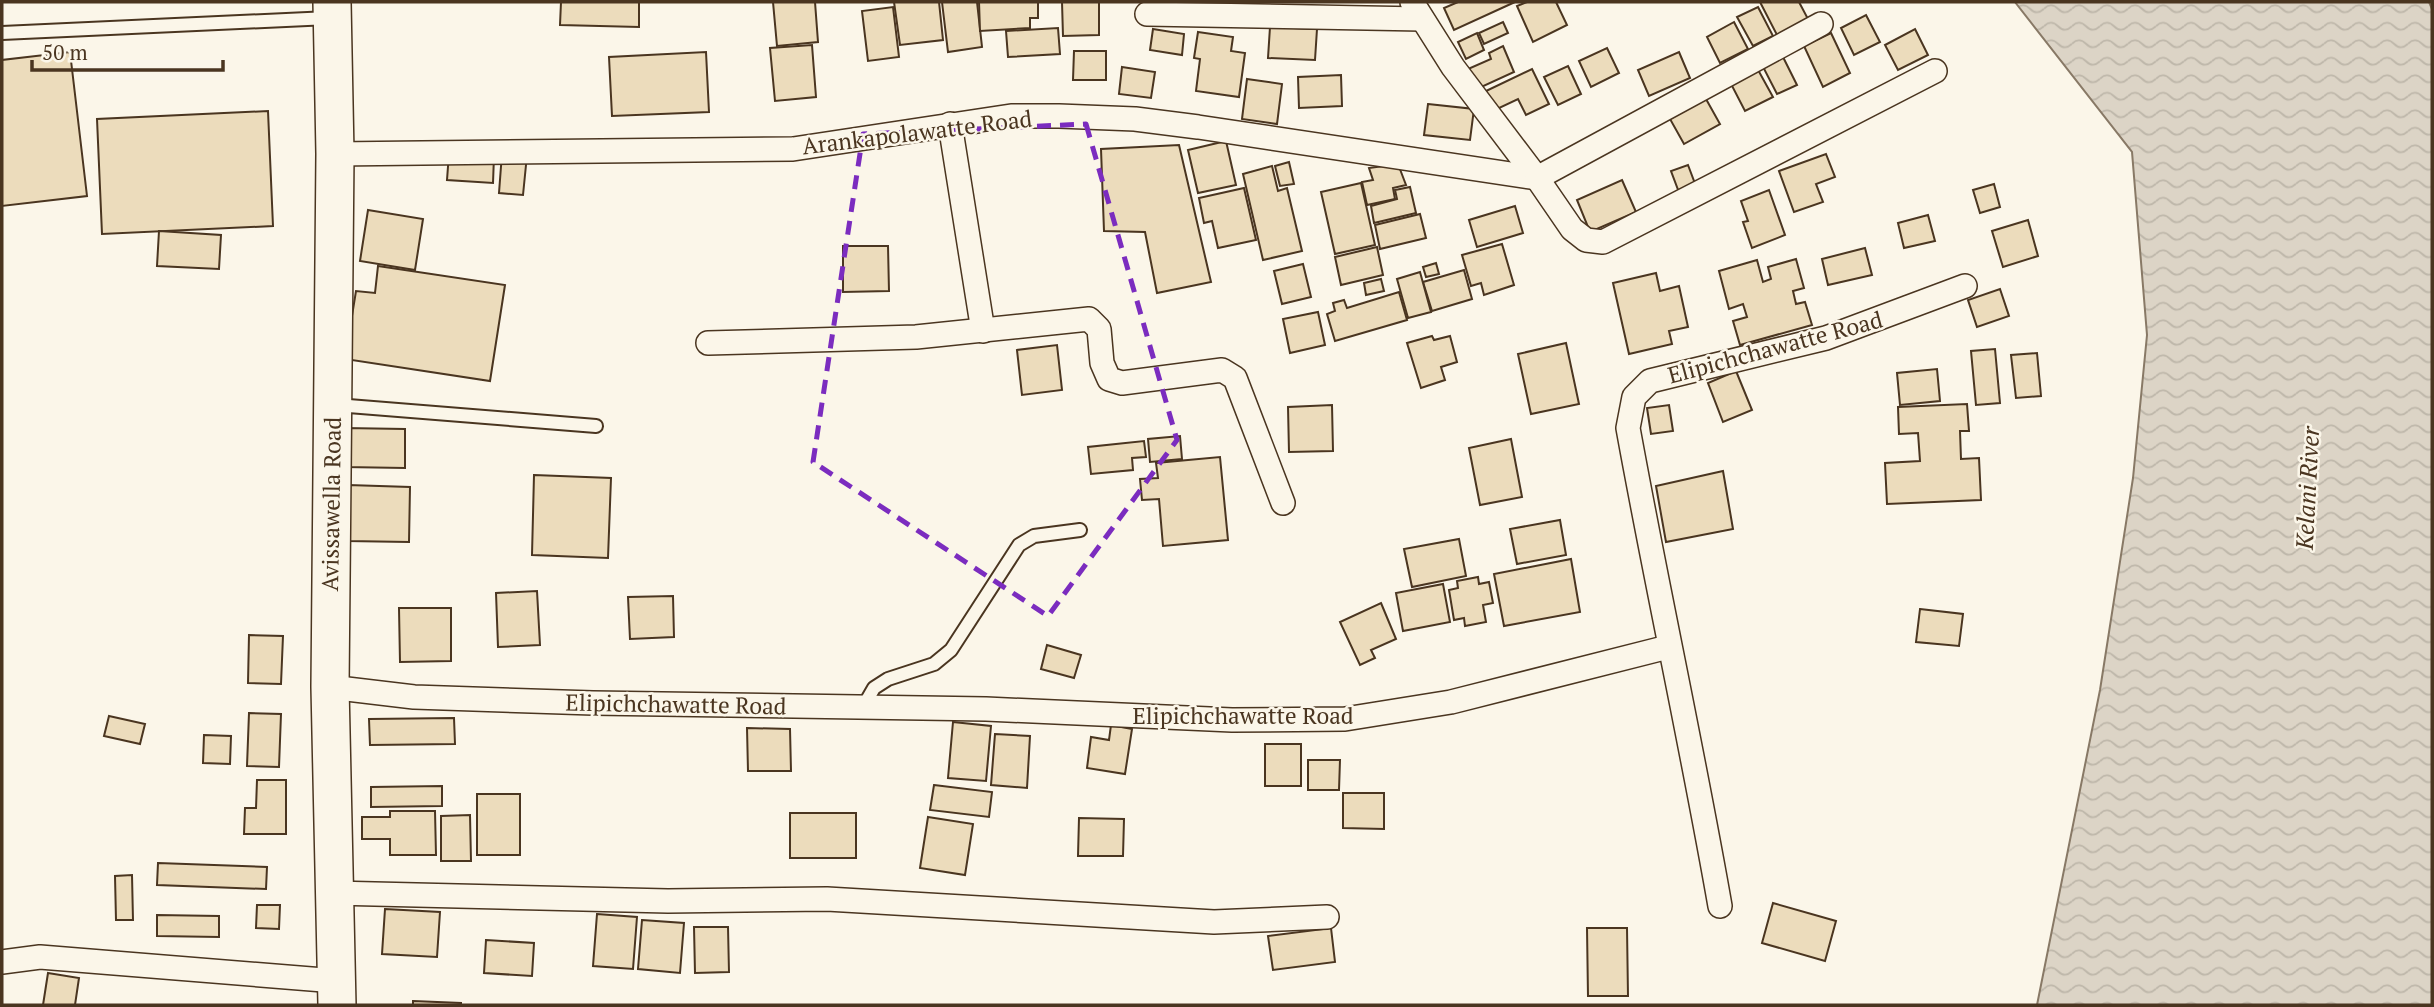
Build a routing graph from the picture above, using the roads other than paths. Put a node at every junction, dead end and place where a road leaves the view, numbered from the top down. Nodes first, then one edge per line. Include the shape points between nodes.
1 (332, 10) edge
2 (1417, 10) edge
3 (1147, 14) dead end
4 (1821, 24) dead end
5 (2, 33) edge
6 (1936, 71) dead end
7 (950, 124) junction
8 (335, 154) junction
9 (1537, 178) junction
10 (1965, 286) dead end
11 (983, 331) junction
12 (708, 343) dead end
13 (332, 404) junction
14 (596, 426) dead end
15 (1283, 503) dead end
16 (1080, 530) dead end
17 (1668, 647) junction
18 (330, 687) junction
19 (863, 706) junction
20 (333, 893) junction
21 (1720, 906) dead end
22 (1327, 917) dead end
23 (2, 962) edge
24 (336, 993) edge

1 - 5 lane
1 - 8 main road, Avissawella Road
2 - 3 street
2 - 9 street via 1488,116
4 - 9 street
6 - 9 street via 1603,242 1586,240 1572,229
7 - 8 street, Arankapolawatte Road via 793,149
7 - 9 street, Arankapolawatte Road via 1011,116 1135,119
7 - 11 street
8 - 13 main road, Avissawella Road
10 - 17 street, Elipichchawatte Road via 1826,338 1650,381 1634,397 1629,428
11 - 12 street
11 - 15 street via 1089,319 1099,329 1102,363 1109,379 1122,383 1222,370 1235,378
13 - 14 lane
13 - 18 main road, Avissawella Road
16 - 19 lane via 1034,536 1019,545 951,650 934,664 888,679 874,688
17 - 19 street, Elipichchawatte Road via 1464,699 1345,719 1231,720
17 - 21 street via 1690,735
18 - 19 street, Elipichchawatte Road via 428,698
18 - 20 main road, Avissawella Road
20 - 22 street via 668,901 841,899 1214,922
20 - 24 main road, Avissawella Road
23 - 24 street via 40,957

